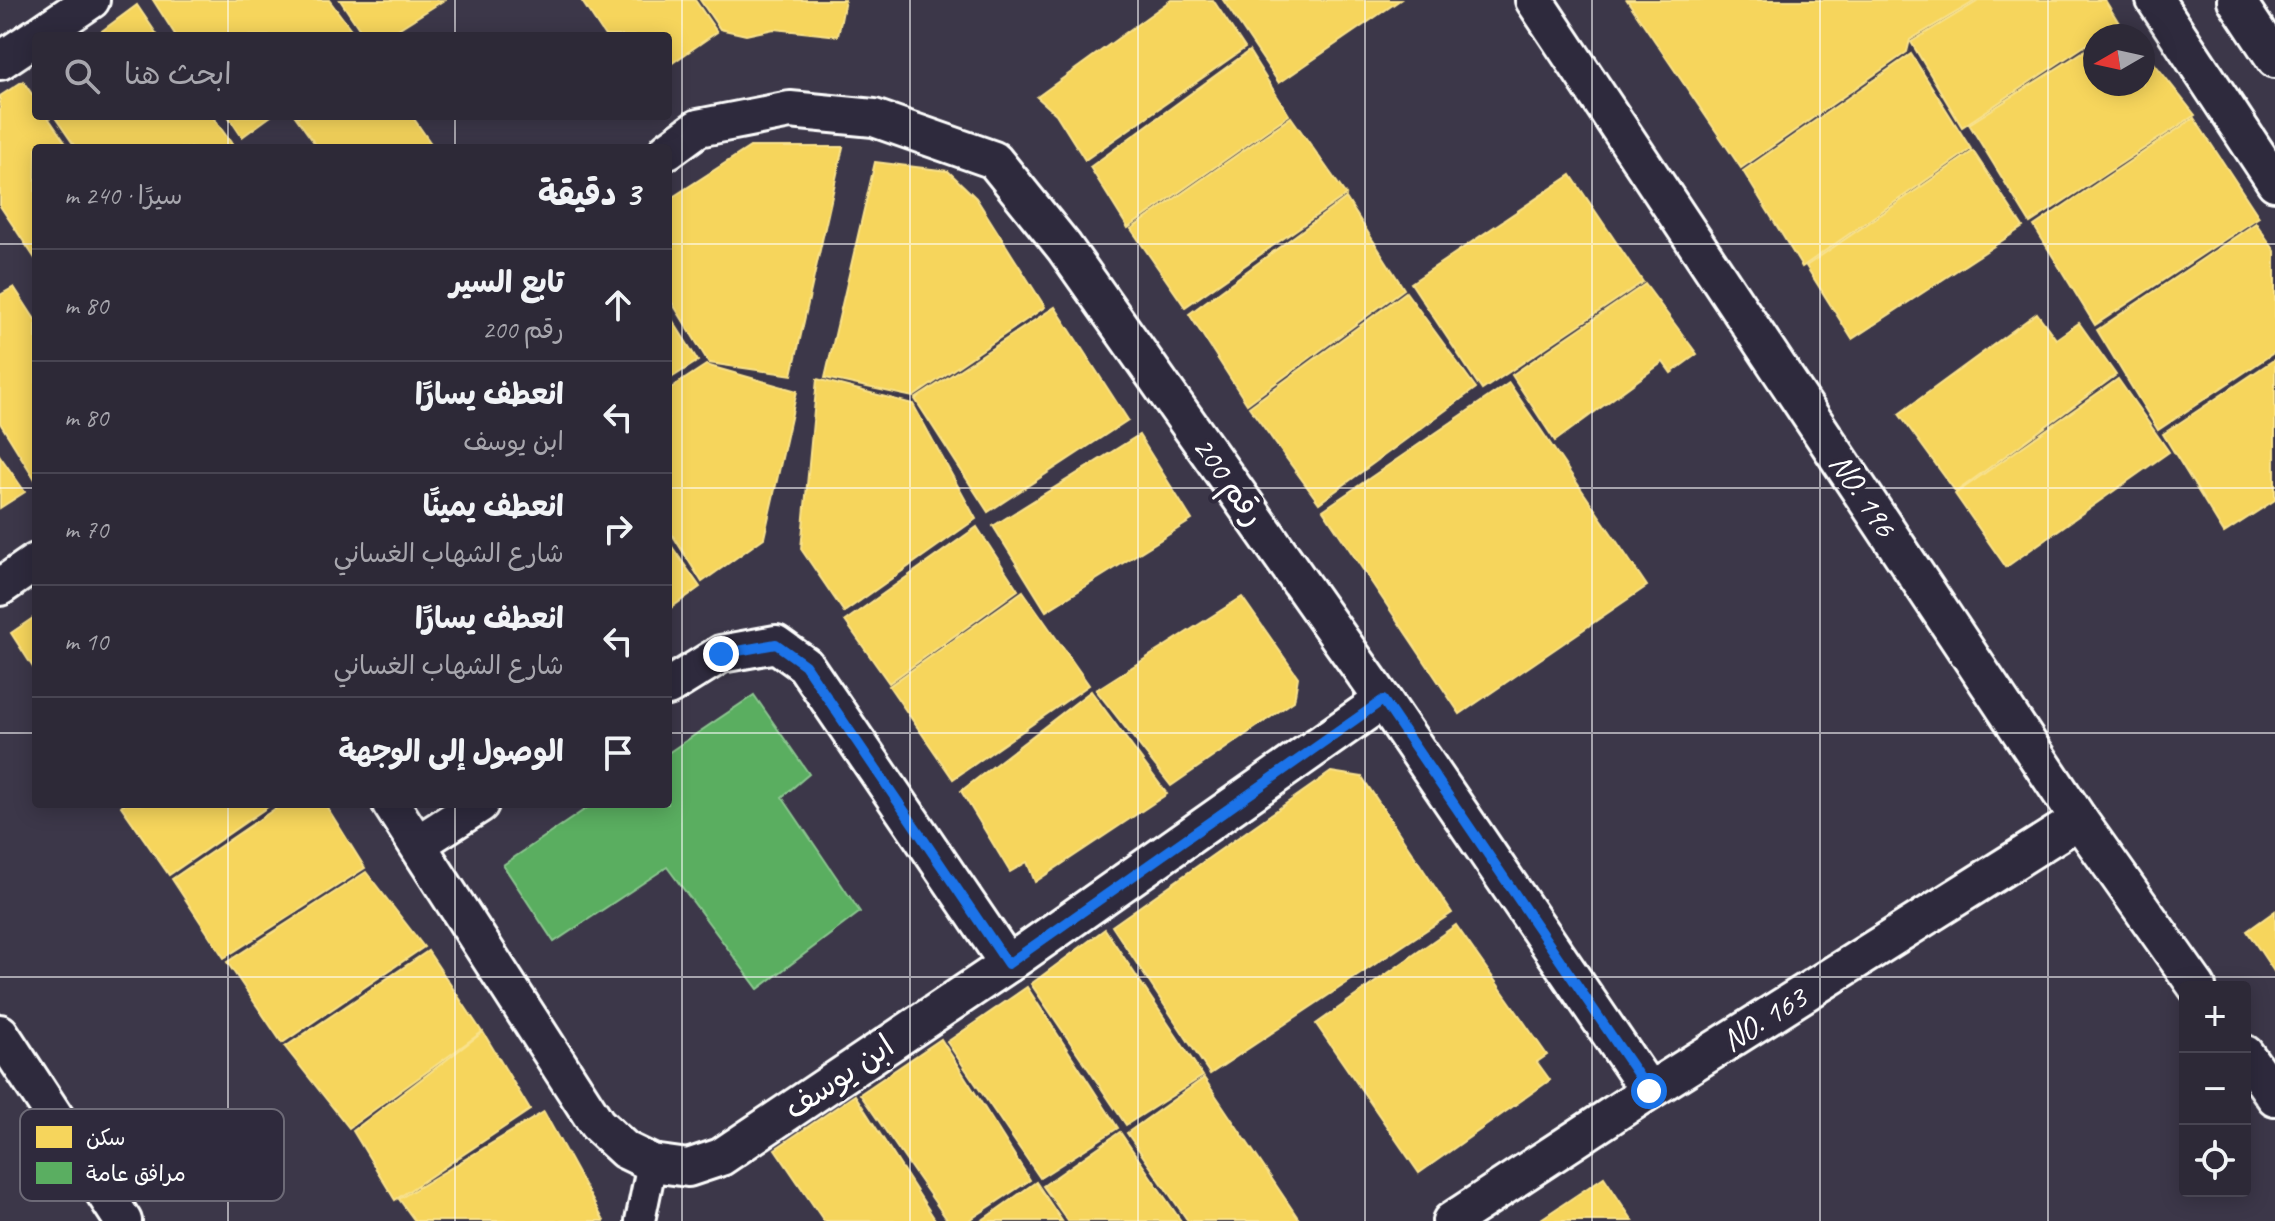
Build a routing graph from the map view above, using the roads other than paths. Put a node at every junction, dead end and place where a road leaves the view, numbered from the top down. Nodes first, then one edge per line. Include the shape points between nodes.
1 (91, 0) edge
2 (1534, 0) edge
3 (2155, 0) edge
4 (2236, 0) edge
5 (43, 32) edge
6 (32, 39) edge
7 (2275, 59) edge
8 (0, 61) edge
9 (672, 147) edge
10 (2275, 182) edge
11 (32, 565) edge
12 (0, 587) edge
13 (672, 685) edge
14 (1383, 700) junction
15 (394, 808) edge
16 (474, 808) edge
17 (2079, 820) junction
18 (419, 843) junction
19 (1008, 964) junction
20 (2193, 981) edge
21 (0, 1033) edge
22 (2251, 1063) edge
23 (1649, 1091) junction
24 (2275, 1097) edge
25 (50, 1109) edge
26 (652, 1163) junction
27 (110, 1201) edge
28 (123, 1221) edge
29 (640, 1221) edge
30 (1451, 1221) edge

1 - 5 street
2 - 17 street, NO. 196
3 - 10 street
4 - 7 street
6 - 8 street
9 - 14 street, رقم 200 via 698,128 790,110 874,118 994,160 1064,247
11 - 12 street
13 - 19 street via 721,654 776,644 805,665
14 - 19 street, ابن يوسف
14 - 23 street, رقم 200
15 - 18 street, ابن يوسف
16 - 18 street
17 - 20 street, NO. 196
17 - 23 street, NO. 163
18 - 26 street, ابن يوسف via 597,1124 625,1150
19 - 26 street, ابن يوسف via 721,1157 688,1168
21 - 25 street
22 - 24 street
23 - 30 street, NO. 163
26 - 29 street
27 - 28 street

